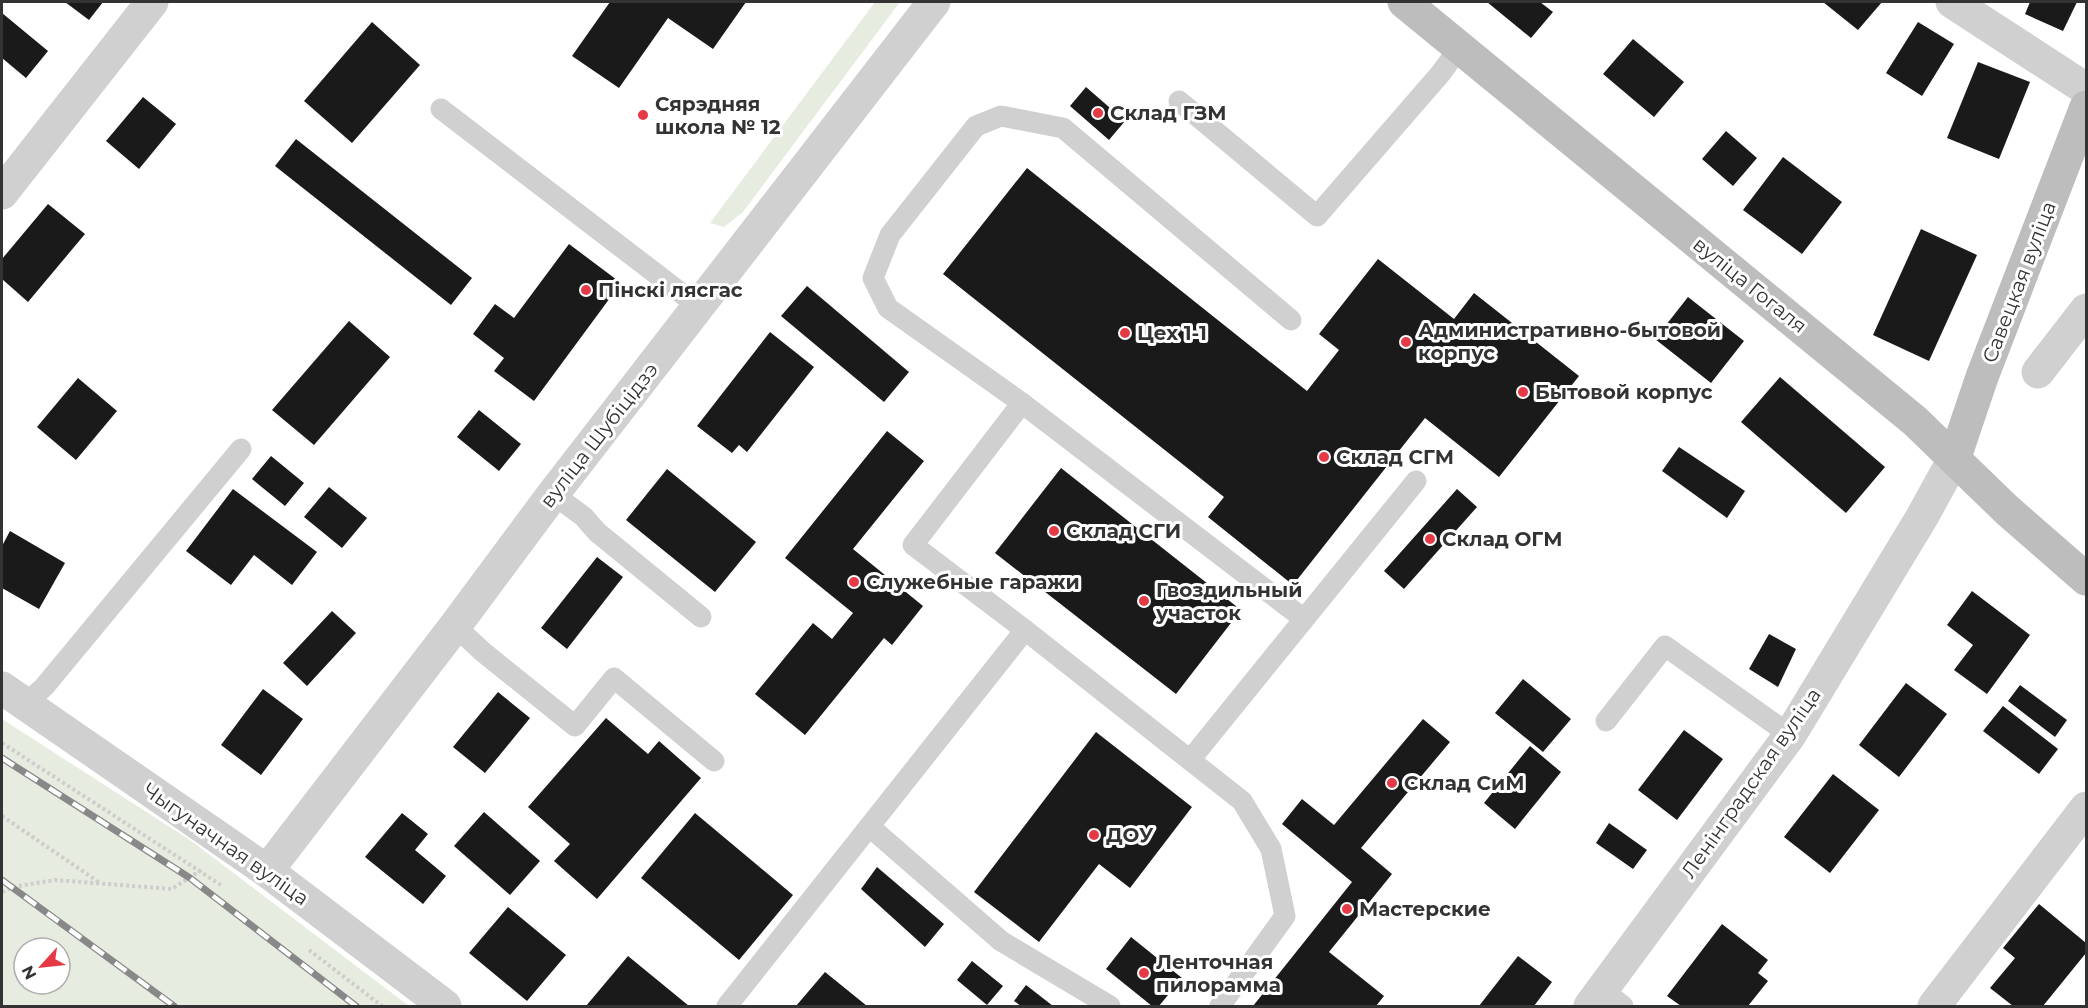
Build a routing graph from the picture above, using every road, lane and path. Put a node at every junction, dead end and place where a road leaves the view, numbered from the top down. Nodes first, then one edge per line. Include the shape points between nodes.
1 (152, 2) edge
2 (934, 2) edge
3 (1404, 2) edge
4 (1952, 2) edge
5 (1460, 48) junction
6 (2086, 89) edge
7 (1179, 101) dead end
8 (2086, 107) edge
9 (441, 109) dead end
10 (2, 193) edge
11 (698, 306) junction
12 (2086, 310) edge
13 (1291, 320) dead end
14 (2038, 372) dead end
15 (1022, 403) junction
16 (241, 449) dead end
17 (1955, 458) junction
18 (1416, 481) dead end
19 (553, 494) junction
20 (2086, 579) edge
21 (701, 617) dead end
22 (1304, 620) junction
23 (455, 626) junction
24 (1025, 630) junction
25 (14, 695) edge
26 (1606, 721) dead end
27 (1790, 735) junction
28 (2, 743) edge
29 (1190, 760) junction
30 (714, 761) dead end
31 (2086, 808) edge
32 (2, 816) edge
33 (870, 827) junction
34 (232, 846) junction
35 (200, 871) junction
36 (267, 871) junction
37 (101, 884) junction
38 (226, 888) dead end
39 (2, 892) edge
40 (308, 949) dead end
41 (1606, 1001) edge
42 (382, 1006) edge
43 (445, 1006) edge
44 (727, 1006) edge
45 (1110, 1006) edge
46 (1220, 1006) edge
47 (1934, 1006) edge

1 - 10 street
2 - 11 street, вуліца Шубіцідзэ
3 - 5 street, вуліца Гогаля
4 - 6 street
5 - 7 lane via 1317,216
5 - 17 street, вуліца Гогаля
8 - 17 street, Савецкая вуліца via 1982,377
9 - 11 lane
11 - 19 street, вуліца Шубіцідзэ
12 - 14 street
13 - 15 lane via 1063,128 1001,116 976,126 961,144 890,235 873,278 888,308
15 - 22 lane
15 - 24 lane via 913,545
16 - 25 lane via 44,687
17 - 20 street, вуліца Гогаля
17 - 27 street, Ленінградская вуліца
18 - 22 lane
19 - 21 lane
19 - 23 street, вуліца Шубіцідзэ
22 - 29 lane
23 - 30 lane via 575,726 614,678
23 - 36 street, вуліца Шубіцідзэ
24 - 29 lane
24 - 33 lane
25 - 34 street, Чыгуначная вуліца
26 - 27 lane via 1665,646
27 - 41 street, Ленінградская вуліца
28 - 35 path
29 - 46 lane via 1242,801 1254,820 1271,849 1285,916
31 - 47 street
32 - 37 path
33 - 44 lane
33 - 45 lane via 1001,941
34 - 35 path
34 - 36 street, Чыгуначная вуліца
35 - 37 path via 172,889
35 - 38 path
36 - 43 street, Чыгуначная вуліца
37 - 39 path via 55,880
40 - 42 path

